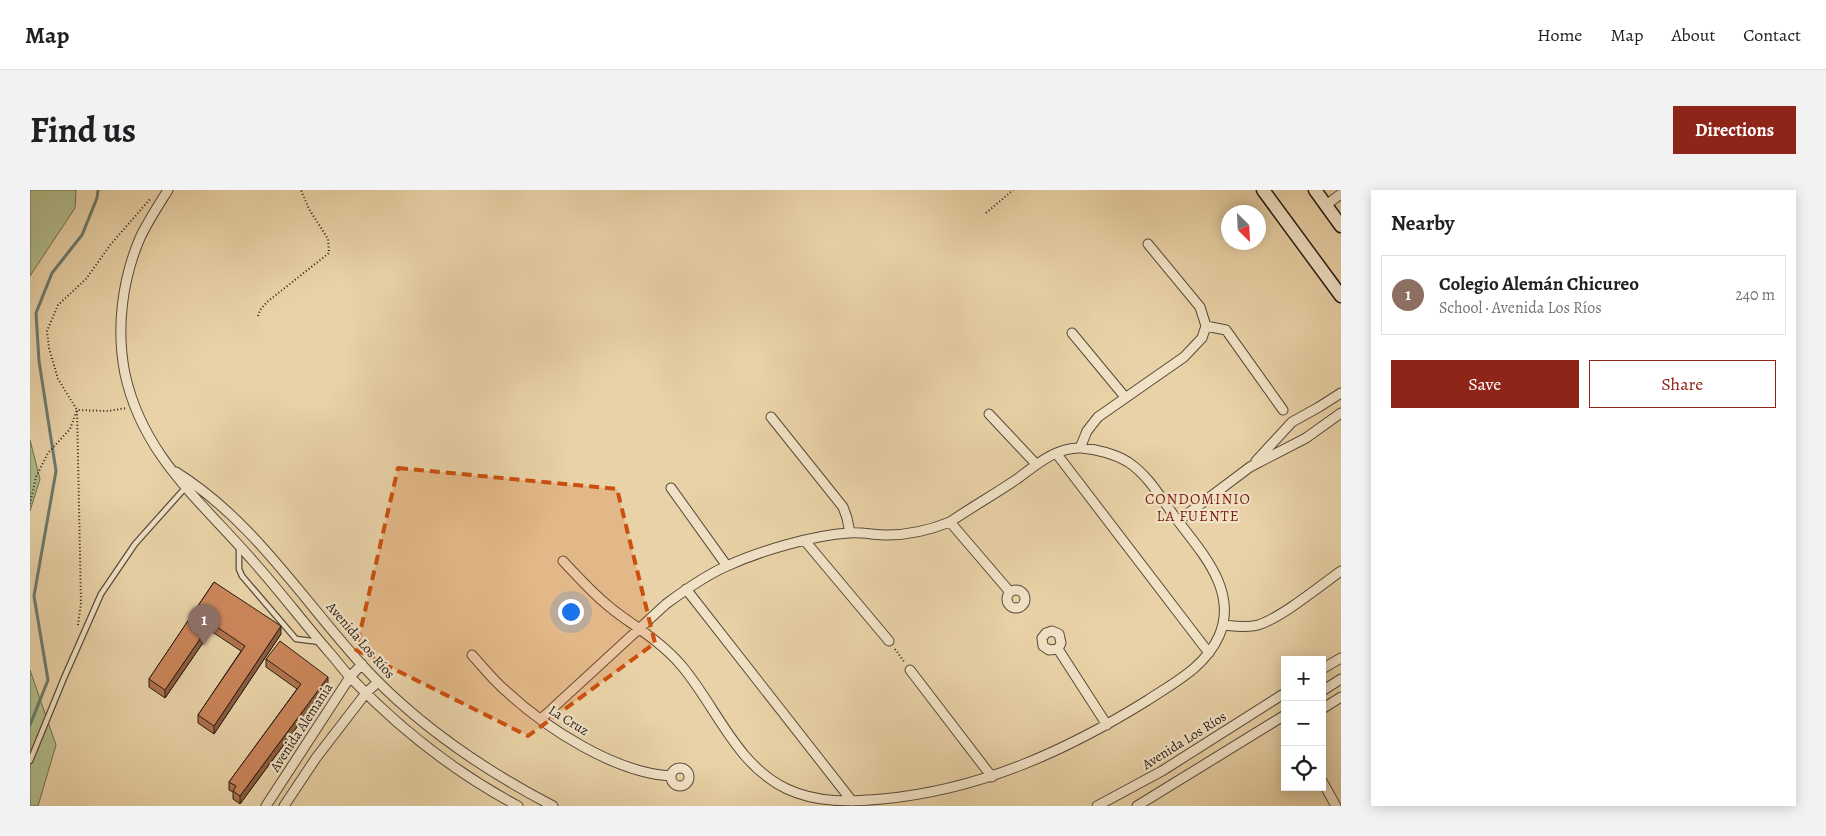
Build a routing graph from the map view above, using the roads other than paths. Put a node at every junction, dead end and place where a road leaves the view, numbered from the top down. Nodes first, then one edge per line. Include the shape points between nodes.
1 (168, 190) edge
2 (1263, 190) edge
3 (1315, 190) edge
4 (1341, 194) edge
5 (1326, 205) junction
6 (1341, 226) edge
7 (1148, 244) dead end
8 (1341, 296) edge
9 (1206, 326) junction
10 (1072, 332) dead end
11 (1341, 393) edge
12 (1126, 398) junction
13 (1283, 410) dead end
14 (1341, 413) edge
15 (989, 414) dead end
16 (771, 417) dead end
17 (1080, 448) junction
18 (1056, 453) junction
19 (1036, 464) junction
20 (1250, 466) junction
21 (169, 468) junction
22 (185, 488) junction
23 (671, 488) dead end
24 (1178, 521) junction
25 (950, 522) junction
26 (239, 524) junction
27 (850, 533) junction
28 (229, 534) junction
29 (805, 541) junction
30 (239, 546) junction
31 (563, 561) dead end
32 (727, 566) junction
33 (1341, 571) edge
34 (686, 589) junction
35 (1010, 592) dead end
36 (1222, 625) junction
37 (640, 628) junction
38 (889, 641) road end
39 (321, 642) junction
40 (1058, 649) dead end
41 (1209, 653) junction
42 (472, 655) dead end
43 (1341, 658) edge
44 (362, 664) junction
45 (1326, 667) edge
46 (910, 670) road end
47 (350, 677) junction
48 (1341, 679) edge
49 (378, 682) junction
50 (1326, 688) edge
51 (366, 693) junction
52 (1281, 695) edge
53 (1341, 697) edge
54 (1326, 706) edge
55 (1256, 711) junction
56 (1281, 717) edge
57 (540, 718) junction
58 (1107, 725) junction
59 (1264, 728) junction
60 (304, 748) junction
61 (316, 758) junction
62 (30, 761) edge
63 (671, 776) dead end
64 (992, 777) junction
65 (1326, 788) edge
66 (852, 801) junction
67 (266, 806) edge
68 (284, 806) edge
69 (518, 806) edge
70 (553, 806) edge
71 (1097, 806) edge
72 (1137, 806) edge
73 (1336, 806) edge

1 - 21 street, Avenida Los Ríos via 140,238 130,266 121,325 125,373 135,406 148,436
2 - 8 street
3 - 5 street
4 - 5 street
5 - 6 street
7 - 9 street via 1200,307
9 - 12 street via 1202,338 1184,357
9 - 13 street via 1226,330
10 - 12 street
11 - 20 street via 1292,422
12 - 17 street via 1098,417
14 - 20 street via 1306,438
15 - 19 street
16 - 27 street via 842,506
17 - 18 street
17 - 24 street via 1107,453 1128,462 1150,482
18 - 19 street
18 - 41 street
19 - 25 street
20 - 24 street
21 - 22 street, Avenida Los Ríos
21 - 26 street, Avenida Los Ríos via 221,505
22 - 28 street, Avenida Los Ríos
22 - 62 lane via 135,544 101,594
23 - 32 street
24 - 36 street via 1206,557 1219,582 1223,602
25 - 27 street via 912,533
25 - 35 street
26 - 28 street
26 - 44 street, Avenida Los Ríos via 296,585
27 - 29 street
28 - 30 street, Avenida Los Ríos
29 - 32 street
29 - 38 street
30 - 39 street, Avenida Los Ríos
30 - 39 lane via 238,569 242,576 296,639
31 - 37 street via 609,606
32 - 34 street
33 - 36 street via 1264,622 1249,626
34 - 37 street
34 - 66 street
36 - 41 street
37 - 57 street
37 - 66 street via 681,665 731,738 767,777 788,790 811,797
39 - 47 street, Avenida Los Ríos
40 - 58 street
41 - 58 street via 1188,674
42 - 57 street, La Cruz via 505,690
43 - 45 street
44 - 47 street, Avenida Alemania
44 - 49 street, Avenida Los Ríos
46 - 64 street
47 - 51 street, Avenida Los Ríos
47 - 60 street, Avenida Alemania
48 - 50 street
49 - 51 street
49 - 70 street, Avenida Los Ríos via 466,754
51 - 61 street
51 - 69 street, Avenida Los Ríos via 439,756
52 - 55 street, Avenida Los Ríos
53 - 54 street
55 - 59 street via 1265,719
55 - 71 street, Avenida Los Ríos via 1162,771
56 - 59 street
57 - 63 street, La Cruz via 610,759 658,775
58 - 64 street via 1062,749
59 - 72 street
60 - 61 street
60 - 67 street, Avenida Alemania
61 - 68 street
64 - 66 street via 911,795
65 - 73 street

